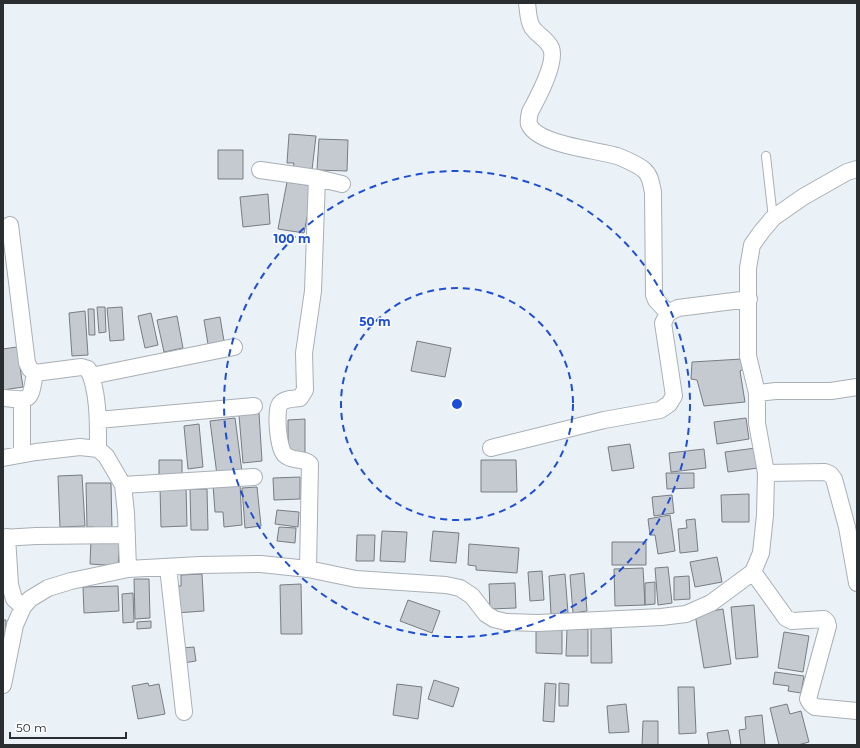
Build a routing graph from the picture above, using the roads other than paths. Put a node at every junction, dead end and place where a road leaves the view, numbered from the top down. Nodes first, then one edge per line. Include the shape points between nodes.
1 (526, 3) edge
2 (766, 156) dead end
3 (857, 169) edge
4 (260, 170) dead end
5 (317, 178) junction
6 (342, 184) dead end
7 (773, 218) junction
8 (10, 225) dead end
9 (749, 299) junction
10 (668, 313) junction
11 (234, 346) dead end
12 (35, 373) junction
13 (92, 376) junction
14 (857, 387) edge
15 (757, 394) junction
16 (3, 398) edge
17 (22, 400) junction
18 (254, 406) dead end
19 (98, 420) junction
20 (491, 448) dead end
21 (98, 449) junction
22 (22, 454) junction
23 (3, 458) edge
24 (766, 473) junction
25 (254, 477) dead end
26 (123, 485) junction
27 (127, 535) junction
28 (5, 537) edge
29 (168, 567) junction
30 (128, 569) junction
31 (308, 569) junction
32 (753, 572) junction
33 (857, 583) edge
34 (23, 607) junction
35 (3, 685) edge
36 (857, 711) edge
37 (184, 712) dead end

1 - 10 street via 532,27 551,48 552,54 528,118 531,128 542,136 564,145 618,156 644,170 650,179 653,192 654,295
2 - 7 lane
3 - 7 street via 803,197
4 - 5 street
5 - 6 street
5 - 31 street via 313,291 304,352 305,390 300,398 288,399 281,403 278,409 282,452 292,460 304,460 310,464
7 - 9 street via 752,245 748,268
8 - 12 street via 27,363
9 - 10 street via 678,308
9 - 15 street via 748,356
10 - 20 street via 663,323 674,396 669,404 660,410 604,420
11 - 13 street
12 - 13 street via 81,367 88,369
12 - 17 street via 32,393 29,398
13 - 19 street
14 - 15 street via 831,391 776,391
15 - 24 street via 758,423
16 - 17 street
17 - 22 street
18 - 19 street
19 - 21 street
21 - 22 street via 80,447
21 - 26 street via 106,456
22 - 23 street
24 - 32 street via 761,553
24 - 33 street via 830,474 834,479 847,527
25 - 26 street
26 - 27 street
27 - 28 street
27 - 30 street
28 - 34 street via 10,585 14,599
29 - 30 street
29 - 31 street via 261,564
29 - 37 street
30 - 34 street via 48,588 30,599
31 - 32 street via 356,579 460,588 472,596 486,614 494,619 538,623 686,614 711,603
32 - 36 street via 786,618 792,621 824,619 828,622 808,699 811,704 815,707
34 - 35 street via 15,625

